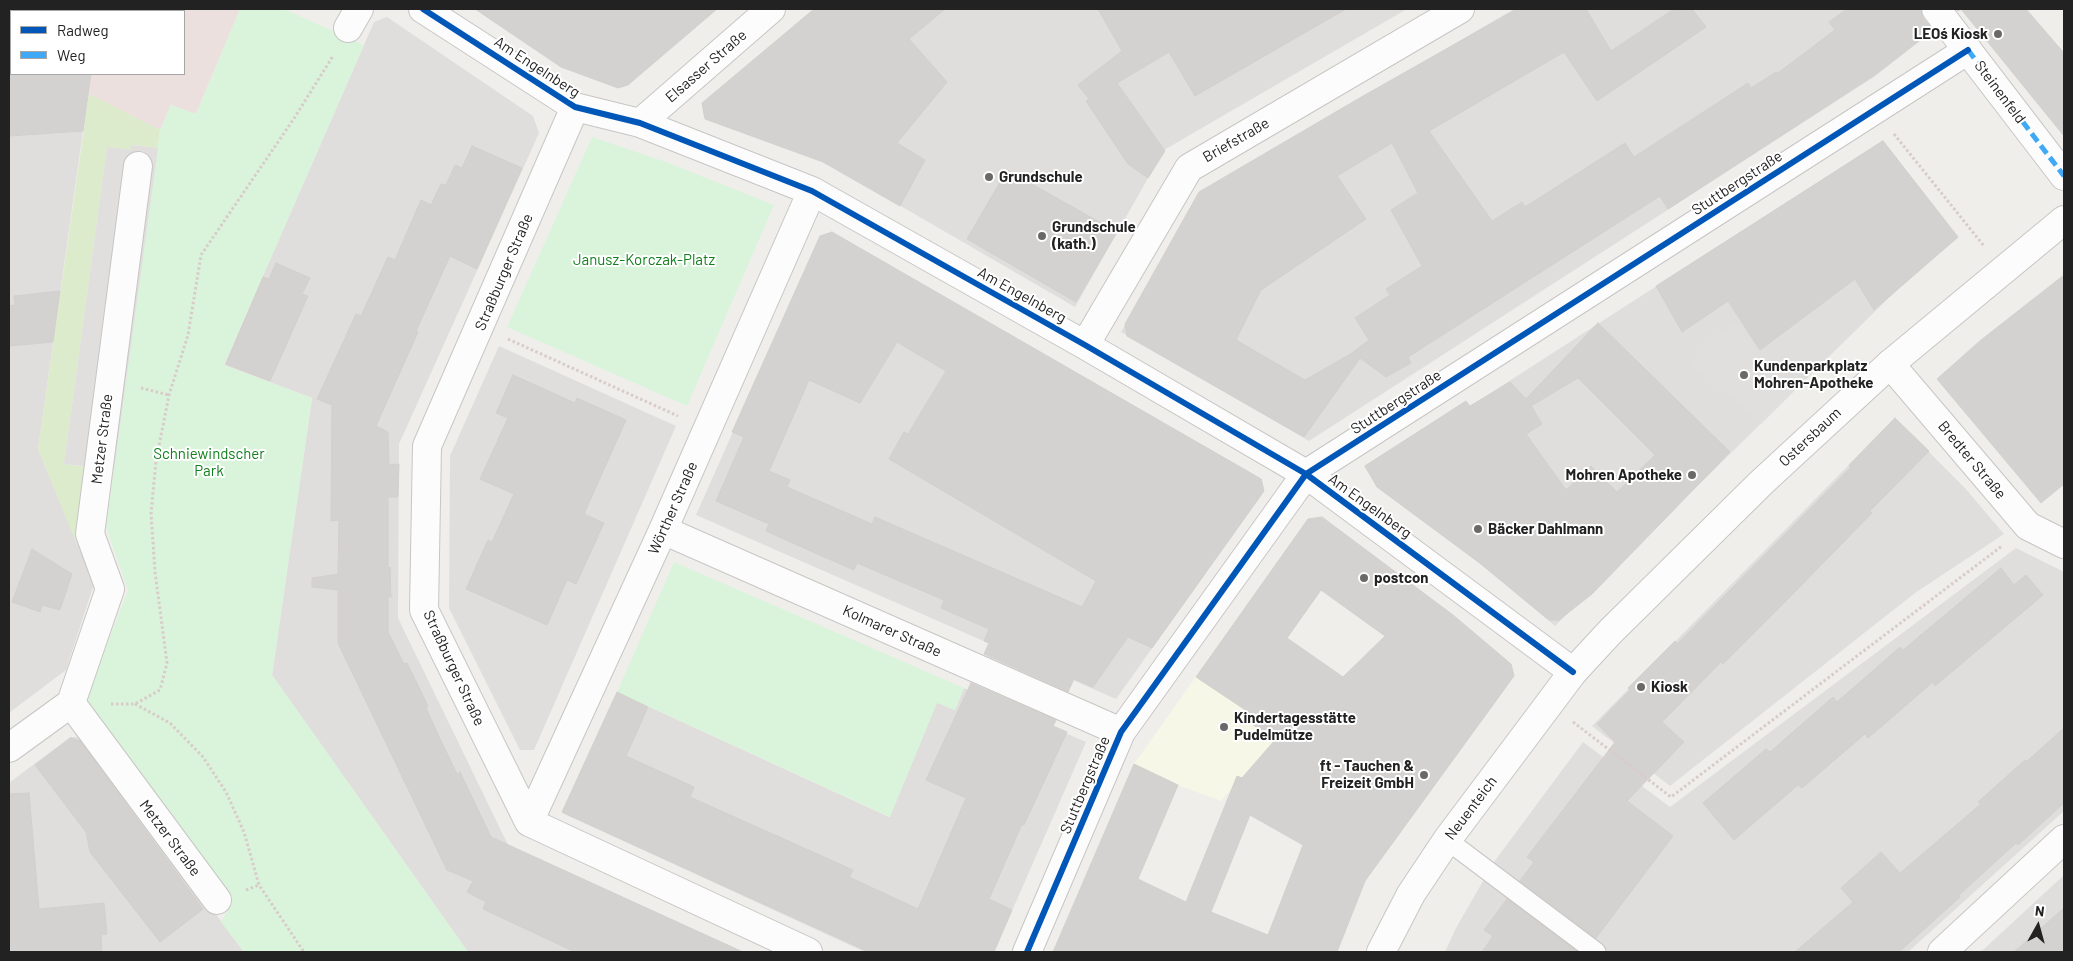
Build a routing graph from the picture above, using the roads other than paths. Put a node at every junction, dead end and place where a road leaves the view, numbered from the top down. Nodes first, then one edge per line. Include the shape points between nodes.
1 (423, 9) edge
2 (771, 9) edge
3 (1460, 9) edge
4 (1936, 9) edge
5 (1968, 50) junction
6 (575, 107) junction
7 (640, 123) junction
8 (138, 166) dead end
9 (2064, 176) edge
10 (812, 191) junction
11 (2064, 220) edge
12 (1085, 345) junction
13 (1890, 364) junction
14 (1306, 474) junction
15 (664, 530) junction
16 (2064, 544) edge
17 (1572, 672) junction
18 (70, 703) junction
19 (1121, 732) junction
20 (9, 748) edge
21 (529, 822) junction
22 (2064, 839) edge
23 (1447, 840) junction
24 (217, 900) dead end
25 (808, 952) edge
26 (1027, 952) edge
27 (1381, 952) edge
28 (1596, 952) edge
29 (1942, 952) edge

1 - 6 street, Am Engelnberg
2 - 7 street, Elsasser Straße
3 - 12 street, Briefstraße via 1189,168
4 - 5 street, Steinenfeld
5 - 9 street, Steinenfeld
5 - 14 street, Stuttbergstraße
6 - 7 street, Am Engelnberg
6 - 21 street, Straßburger Straße via 427,446 424,610
7 - 10 street, Am Engelnberg
8 - 18 street, Metzer Straße via 90,534 110,588
10 - 12 street, Am Engelnberg
10 - 15 street, Wörther Straße
11 - 13 street, Ostersbaum
12 - 14 street, Am Engelnberg
13 - 16 street, Bredter Straße via 2028,526
13 - 17 street, Ostersbaum via 1762,482
14 - 17 street, Am Engelnberg
14 - 19 street, Stuttbergstraße
15 - 19 street, Kolmarer Straße
15 - 21 street, Wörther Straße
17 - 23 street, Neuenteich
18 - 20 street
18 - 24 street, Metzer Straße
19 - 26 street, Stuttbergstraße
21 - 25 street
22 - 29 street
23 - 27 street, Neuenteich via 1411,894
23 - 28 lane

